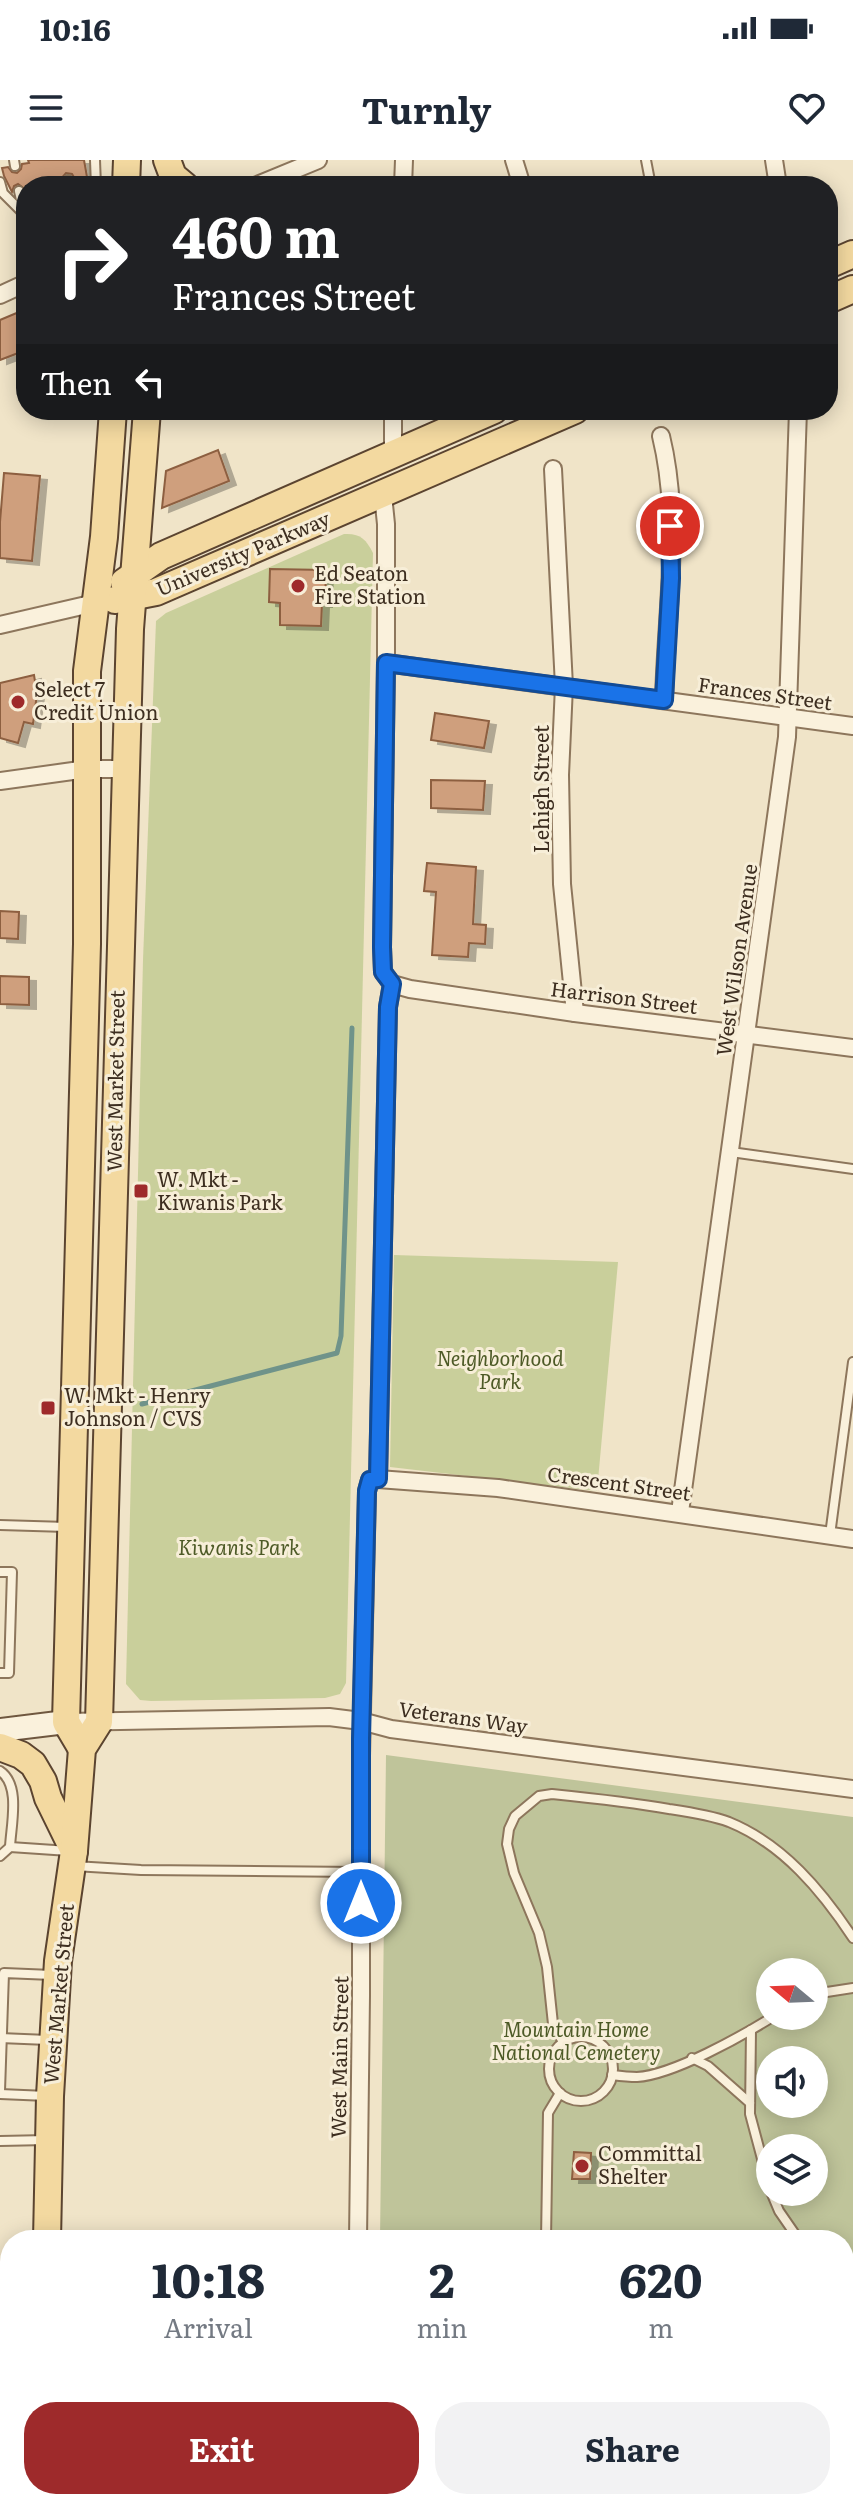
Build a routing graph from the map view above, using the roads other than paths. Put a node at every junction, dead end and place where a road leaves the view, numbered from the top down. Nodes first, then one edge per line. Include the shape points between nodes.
1 (318, 160) edge
2 (279, 176) edge
3 (0, 182) edge
4 (16, 205) edge
5 (112, 420) edge
6 (146, 420) edge
7 (393, 420) edge
8 (470, 420) edge
9 (552, 420) edge
10 (798, 420) edge
11 (661, 436) dead end
12 (393, 452) junction
13 (553, 469) dead end
14 (383, 495) junction
15 (132, 586) junction
16 (95, 603) junction
17 (0, 625) edge
18 (386, 663) junction
19 (564, 686) junction
20 (664, 700) junction
21 (788, 717) junction
22 (853, 726) edge
23 (87, 769) junction
24 (125, 769) junction
25 (0, 781) edge
26 (392, 984) junction
27 (575, 1013) junction
28 (746, 1033) junction
29 (853, 1048) edge
30 (731, 1152) junction
31 (853, 1169) edge
32 (853, 1362) edge
33 (378, 1479) junction
34 (680, 1512) junction
35 (0, 1525) edge
36 (71, 1527) junction
37 (830, 1536) junction
38 (853, 1539) edge
39 (0, 1572) edge
40 (0, 1673) edge
41 (361, 1721) junction
42 (66, 1722) junction
43 (99, 1722) junction
44 (0, 1730) edge
45 (0, 1747) edge
46 (82, 1749) junction
47 (0, 1771) edge
48 (853, 1789) edge
49 (10, 1847) junction
50 (0, 1856) edge
51 (73, 1859) junction
52 (361, 1872) junction
53 (853, 1938) edge
54 (57, 1975) junction
55 (2, 1986) edge
56 (853, 1988) edge
57 (828, 1992) edge
58 (1, 2012) edge
59 (756, 2027) edge
60 (751, 2030) junction
61 (1, 2038) edge
62 (52, 2040) junction
63 (563, 2042) junction
64 (692, 2058) junction
65 (0, 2060) edge
66 (612, 2075) junction
67 (0, 2093) edge
68 (560, 2093) junction
69 (50, 2096) junction
70 (750, 2103) junction
71 (756, 2134) edge
72 (50, 2139) junction
73 (0, 2141) edge
74 (777, 2206) edge
75 (47, 2230) edge
76 (358, 2230) edge
77 (546, 2230) edge
78 (792, 2230) edge

1 - 2 street
3 - 4 lane
5 - 16 main road, West Market Street
6 - 15 main road, West Market Street
7 - 12 street
8 - 12 main road, University Parkway
9 - 14 main road, University Parkway
10 - 21 street, West Wilson Avenue
11 - 20 street via 668,466 671,578
12 - 15 main road, University Parkway via 161,556
13 - 19 street, Lehigh Street
14 - 15 main road, University Parkway via 156,592
14 - 18 street, West Main Street
15 - 16 main road, University Parkway
15 - 24 main road, West Market Street
16 - 17 street
16 - 23 main road, West Market Street via 87,671
18 - 19 street, Frances Street
18 - 26 street, West Main Street via 382,947 383,972
19 - 20 street, Frances Street
19 - 27 street, Lehigh Street via 562,884
20 - 21 street, Frances Street
21 - 22 street, Frances Street
21 - 28 street, West Wilson Avenue
23 - 24 street
23 - 25 street
23 - 36 main road, West Market Street
24 - 43 main road, West Market Street
26 - 27 street, Harrison Street
26 - 33 street, West Main Street
27 - 28 street, Harrison Street
28 - 29 street, Harrison Street
28 - 30 street, West Wilson Avenue
30 - 31 lane
30 - 34 street, West Wilson Avenue
32 - 37 lane
33 - 34 street, Crescent Street via 498,1488
33 - 41 street, West Main Street via 370,1480 367,1491
34 - 37 street, Crescent Street
35 - 36 lane
36 - 42 main road, West Market Street
37 - 38 street, Crescent Street
39 - 40 lane via 12,1572 9,1673
41 - 43 street, Veterans Way via 290,1717
41 - 48 street, Veterans Way
41 - 52 street, West Main Street
42 - 43 street, Veterans Way
42 - 44 main road
42 - 46 main road
43 - 46 main road, West Market Street
45 - 51 main road via 33,1764
46 - 51 main road, West Market Street
47 - 49 lane via 13,1795
49 - 50 lane
49 - 51 lane
51 - 52 lane via 141,1870
51 - 54 main road, West Market Street
52 - 76 street, West Main Street
53 - 63 lane via 793,1864 729,1822 647,1805 539,1796 515,1816 507,1844 539,1933 553,2024
54 - 55 lane via 4,1973
54 - 62 main road, West Market Street
55 - 58 lane
56 - 57 lane
58 - 61 lane
59 - 60 lane
60 - 64 lane
60 - 70 lane
61 - 62 lane
61 - 65 lane
62 - 69 main road, West Market Street
63 - 66 lane via 583,2036 602,2044
63 - 68 lane via 549,2066
64 - 66 lane via 639,2077
64 - 70 lane
65 - 67 lane
66 - 68 lane via 604,2090 587,2100
67 - 69 lane
68 - 77 lane via 548,2113
69 - 72 main road, West Market Street
70 - 71 lane
72 - 73 lane
72 - 75 main road, West Market Street
74 - 78 lane

